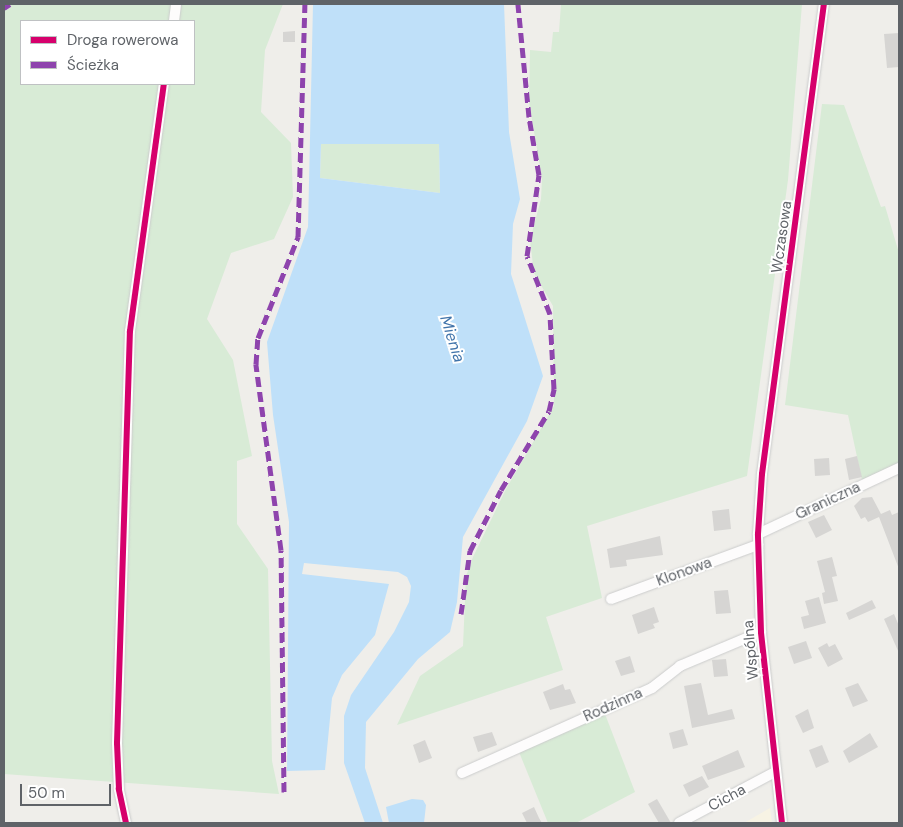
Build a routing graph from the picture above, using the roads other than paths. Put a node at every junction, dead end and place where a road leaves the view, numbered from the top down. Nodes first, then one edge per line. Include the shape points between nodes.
1 (176, 4) edge
2 (824, 4) edge
3 (174, 20) edge
4 (164, 85) edge
5 (899, 468) edge
6 (762, 474) joint
7 (758, 534) junction
8 (758, 545) junction
9 (611, 599) dead end
10 (761, 632) junction
11 (775, 772) junction
12 (462, 773) dead end
13 (126, 823) edge
14 (679, 823) edge
15 (782, 823) edge

1 - 3 street
2 - 6 street, Wczasowa
4 - 13 street via 130,331 118,694 119,789
5 - 7 street, Graniczna
6 - 7 street, Wspólna
7 - 8 street, Wspólna
8 - 9 street, Klonowa
8 - 10 street, Wspólna
10 - 11 street, Wspólna
10 - 12 street, Rodzinna via 680,666 652,688
11 - 14 street, Cicha
11 - 15 street, Wspólna

